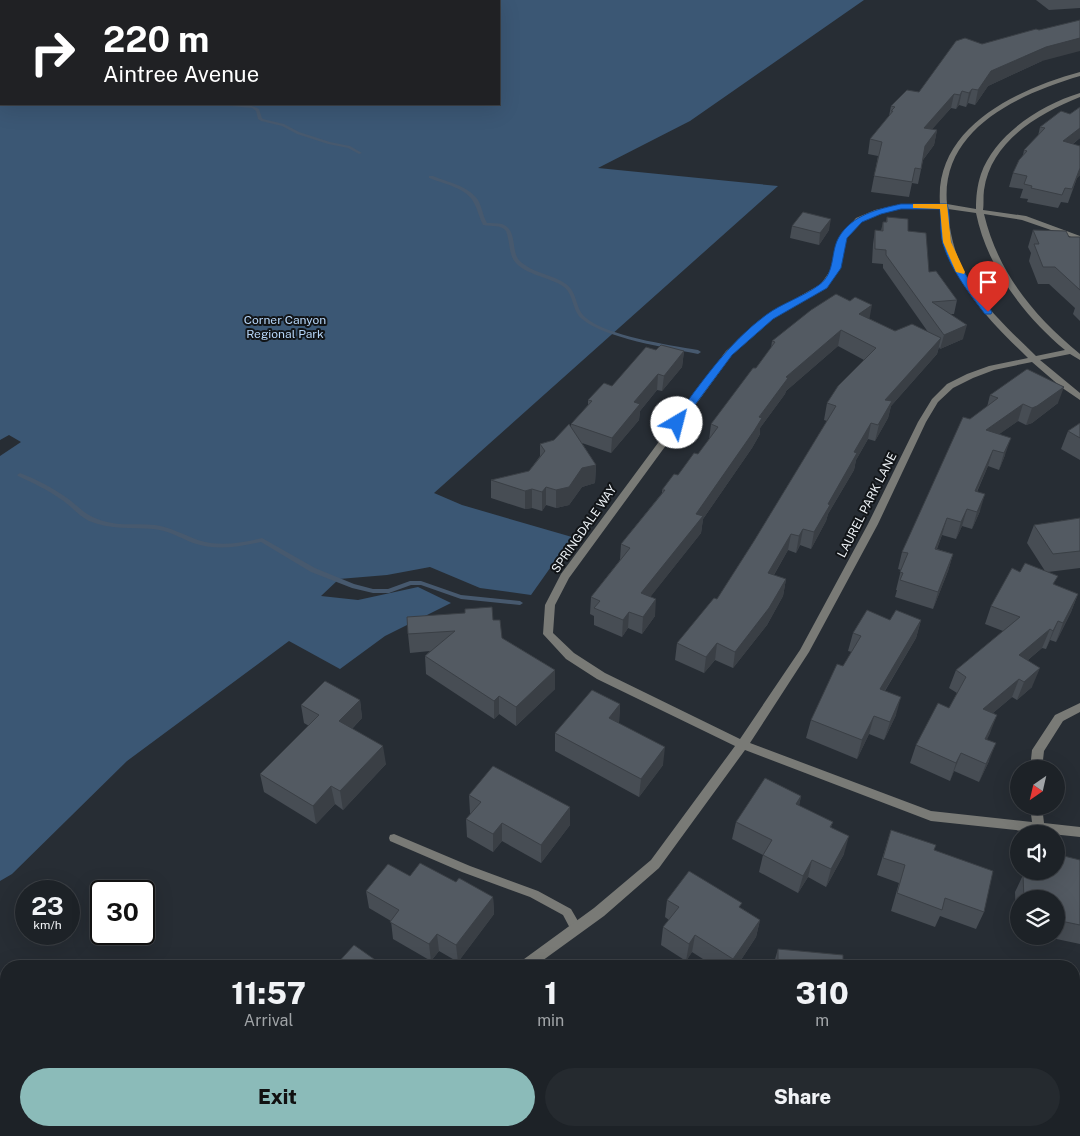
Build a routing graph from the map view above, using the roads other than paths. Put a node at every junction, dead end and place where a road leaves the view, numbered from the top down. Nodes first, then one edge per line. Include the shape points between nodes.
1 (1080, 74) edge
2 (1080, 95) edge
3 (944, 206) junction
4 (981, 211) junction
5 (1080, 238) edge
6 (1071, 351) junction
7 (1080, 358) edge
8 (1034, 359) junction
9 (1080, 397) edge
10 (1080, 707) edge
11 (743, 745) junction
12 (1037, 760) edge
13 (1019, 825) edge
14 (1065, 830) edge
15 (1080, 832) edge
16 (394, 838) dead end
17 (576, 928) junction
18 (535, 960) edge

1 - 3 street via 1025,94 990,115 970,132 955,152 945,175 942,189
2 - 4 street via 1052,106 1005,140 985,175 980,191
3 - 4 street, SPRINGDALE WAY
3 - 8 street via 947,242 965,280 997,323
3 - 11 street, SPRINGDALE WAY via 901,206 859,220 843,238 836,268 824,286 770,317 729,353 565,576 550,605 548,634 570,656 601,676
4 - 5 street, SPRINGDALE WAY via 1024,218
4 - 6 street via 988,244 1011,286 1026,306
6 - 7 street
6 - 8 street, LAUREL PARK LANE
8 - 9 street
8 - 11 street, LAUREL PARK LANE via 970,376 950,386 935,401 804,652
10 - 12 street via 1059,718 1038,750
11 - 13 street, SPRINGDALE WAY via 931,816
11 - 17 street, LAUREL PARK LANE via 654,864
14 - 15 street, SPRINGDALE WAY
16 - 17 lane via 534,894 567,912
17 - 18 street, LAUREL PARK LANE

